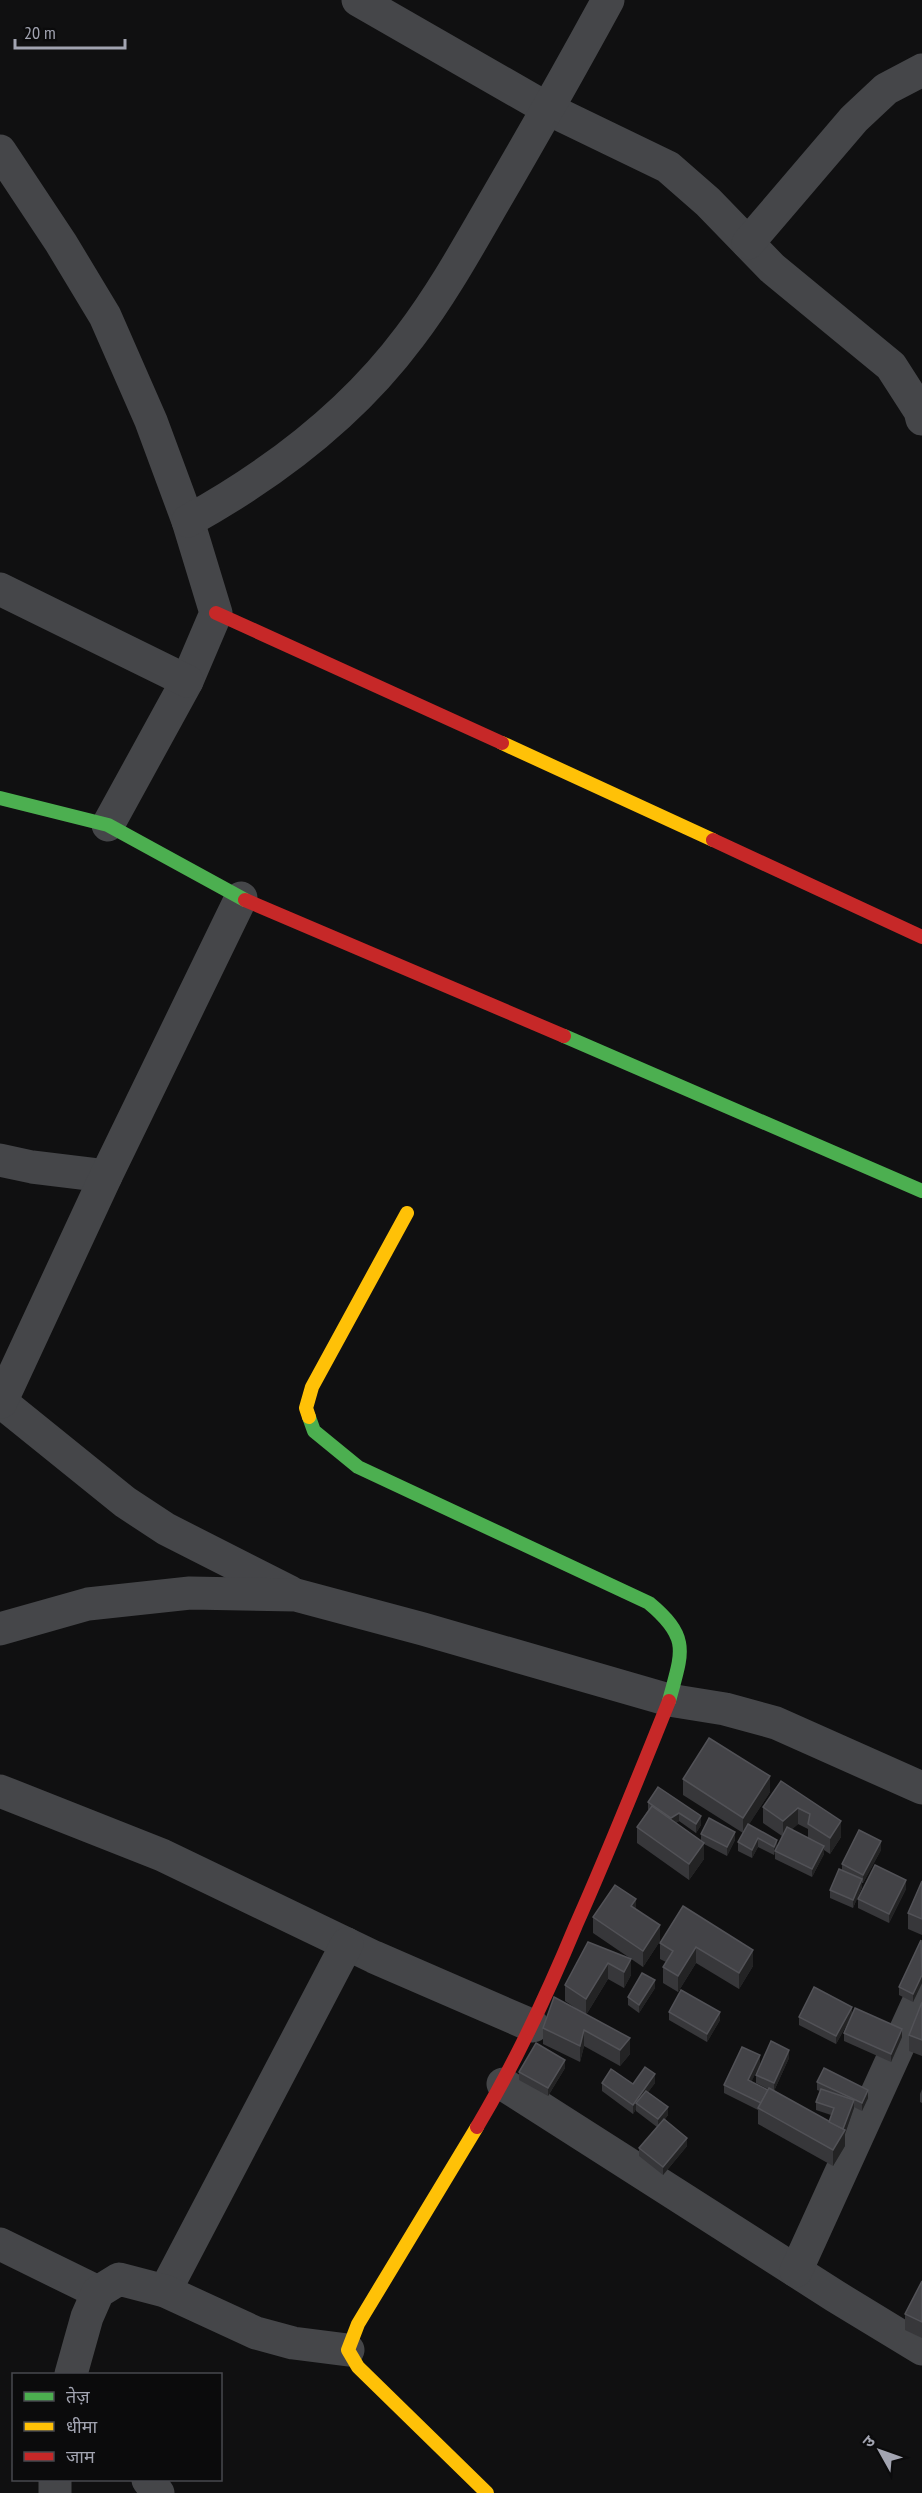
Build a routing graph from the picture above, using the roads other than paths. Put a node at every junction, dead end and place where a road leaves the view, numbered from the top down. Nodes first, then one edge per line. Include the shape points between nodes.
1 (358, 0) edge
2 (608, 0) edge
3 (922, 70) edge
4 (548, 109) junction
5 (0, 151) edge
6 (747, 243) junction
7 (922, 419) edge
8 (188, 521) junction
9 (0, 588) edge
10 (216, 613) junction
11 (187, 681) junction
12 (0, 798) edge
13 (108, 825) junction
14 (241, 898) junction
15 (922, 937) edge
16 (0, 1160) edge
17 (106, 1176) junction
18 (922, 1191) edge
19 (408, 1213) dead end
20 (1, 1402) edge
21 (296, 1595) junction
22 (0, 1629) edge
23 (669, 1700) junction
24 (922, 1788) edge
25 (0, 1791) edge
26 (347, 1944) junction
27 (922, 1994) edge
28 (533, 2026) junction
29 (503, 2084) junction
30 (0, 2244) edge
31 (796, 2271) junction
32 (165, 2291) junction
33 (98, 2292) junction
34 (922, 2349) edge
35 (348, 2350) junction
36 (71, 2373) edge
37 (149, 2481) edge
38 (158, 2493) edge
39 (487, 2493) edge

1 - 4 street
2 - 4 street
3 - 6 street via 886,89 854,119
4 - 6 street via 668,167
4 - 8 street via 446,284 409,338 347,407 311,440 237,494
5 - 8 street via 105,316 151,421
6 - 7 street via 891,366
8 - 10 street
9 - 11 street
10 - 11 street
10 - 15 street
11 - 13 street
12 - 13 street
13 - 14 street
14 - 17 street
14 - 18 street
16 - 17 street
17 - 20 street
19 - 23 street via 312,1387 306,1408 314,1431 358,1467 649,1603 678,1633 680,1658
20 - 21 street via 125,1502 166,1529
21 - 22 street via 190,1593 88,1604
21 - 23 street
23 - 24 street via 726,1709 776,1723
23 - 28 street
25 - 26 street via 162,1855
26 - 28 street
26 - 32 street
27 - 31 street
28 - 29 street
29 - 31 street
29 - 35 street via 358,2324
30 - 33 street
31 - 34 street
32 - 33 street via 119,2279
32 - 35 street via 256,2333 293,2343
33 - 36 street
35 - 39 street via 358,2367
37 - 38 street

